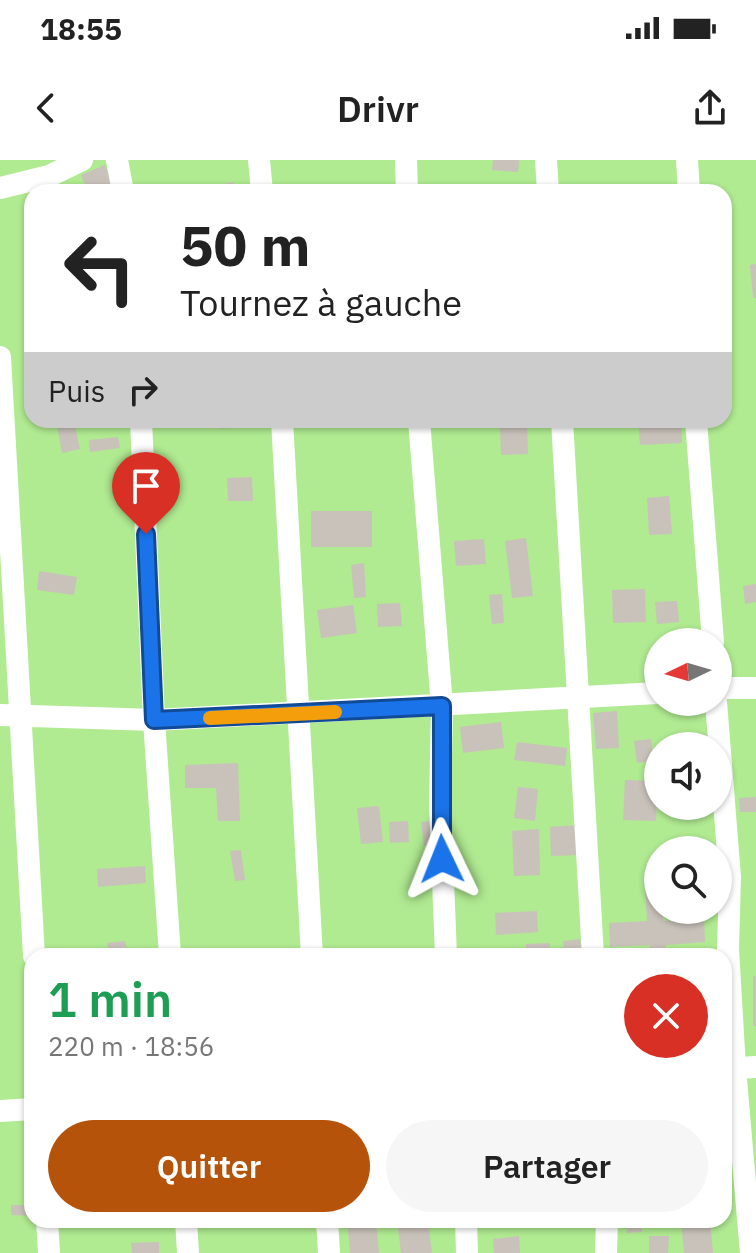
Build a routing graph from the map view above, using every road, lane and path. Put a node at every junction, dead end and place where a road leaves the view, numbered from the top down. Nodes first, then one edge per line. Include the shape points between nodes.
1 (82, 160) edge
2 (117, 160) edge
3 (259, 160) edge
4 (406, 160) edge
5 (546, 160) edge
6 (687, 160) edge
7 (122, 184) edge
8 (261, 184) edge
9 (407, 184) edge
10 (548, 184) edge
11 (688, 184) edge
12 (0, 188) edge
13 (0, 357) edge
14 (141, 428) edge
15 (282, 428) edge
16 (420, 428) edge
17 (562, 428) edge
18 (697, 428) edge
19 (712, 628) edge
20 (732, 688) edge
21 (756, 688) edge
22 (644, 694) edge
23 (576, 699) junction
24 (442, 706) junction
25 (297, 714) junction
26 (11, 716) edge
27 (717, 716) edge
28 (154, 720) junction
29 (33, 948) edge
30 (169, 948) edge
31 (312, 948) edge
32 (446, 948) edge
33 (592, 948) edge
34 (728, 948) edge
35 (732, 997) edge
36 (738, 1068) edge
37 (24, 1110) edge
38 (0, 1111) edge
39 (47, 1228) edge
40 (186, 1228) edge
41 (327, 1228) edge
42 (466, 1228) edge
43 (607, 1228) edge
44 (49, 1253) edge
45 (188, 1253) edge
46 (329, 1253) edge
47 (467, 1253) edge
48 (606, 1253) edge
49 (751, 1253) edge

1 - 12 street via 49,176
2 - 7 street
3 - 8 street
4 - 9 street
5 - 10 street
6 - 11 street
13 - 26 street
14 - 28 street
15 - 25 street
16 - 24 street
17 - 23 street
18 - 19 street
20 - 21 street
22 - 23 street
23 - 24 street
23 - 33 street
24 - 25 street
24 - 32 street
25 - 28 street
25 - 31 street
26 - 28 street
26 - 29 street
27 - 34 street via 730,877
28 - 30 street
35 - 36 street
36 - 49 street
37 - 38 street
39 - 44 street
40 - 45 street
41 - 46 street
42 - 47 street
43 - 48 street

